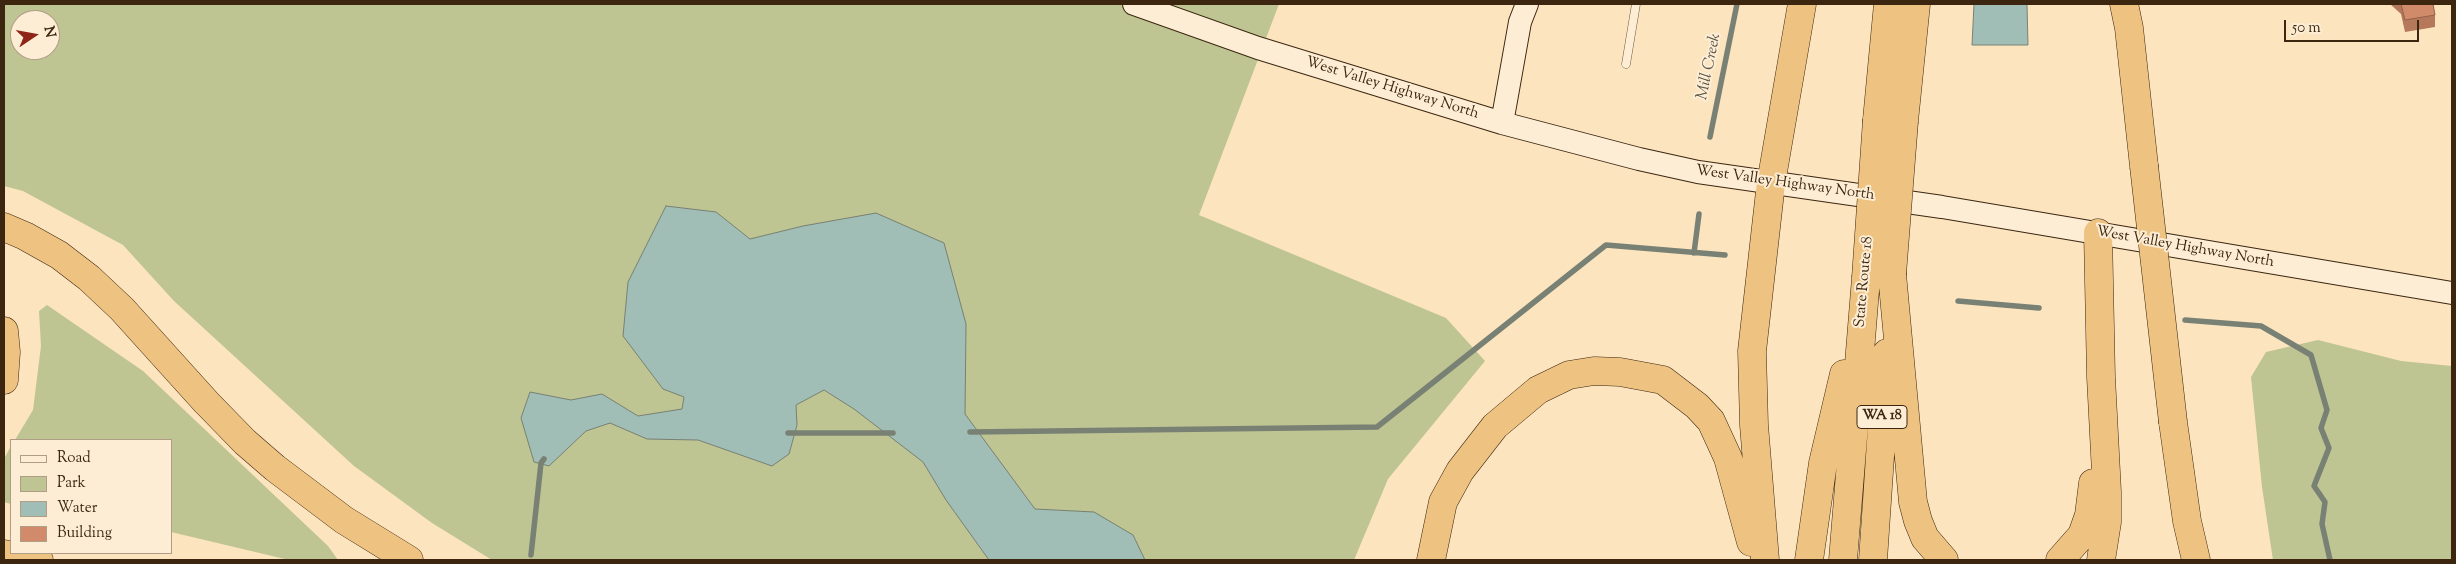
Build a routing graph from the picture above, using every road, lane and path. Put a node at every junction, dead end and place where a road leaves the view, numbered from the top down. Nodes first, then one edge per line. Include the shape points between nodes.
1 (1134, 4) edge
2 (1527, 4) edge
3 (1636, 4) edge
4 (1802, 4) edge
5 (1888, 4) edge
6 (1916, 4) edge
7 (2124, 4) edge
8 (1626, 64) dead end
9 (1502, 123) junction
10 (1771, 183) junction
11 (4, 227) edge
12 (2098, 233) junction
13 (1879, 276) junction
14 (2452, 293) edge
15 (1861, 323) junction
16 (4, 331) edge
17 (2101, 376) junction
18 (4, 380) edge
19 (4, 554) edge
20 (39, 560) edge
21 (410, 560) edge
22 (1431, 560) edge
23 (1756, 560) edge
24 (1765, 560) edge
25 (1808, 560) edge
26 (1843, 560) edge
27 (1873, 560) edge
28 (1944, 560) edge
29 (2060, 560) edge
30 (2101, 560) edge
31 (2196, 560) edge

1 - 9 main road, West Valley Highway North via 1258,48
2 - 9 main road via 1520,22
3 - 8 lane
4 - 10 highway
5 - 13 highway, State Route 18 / WA 18, bridge via 1877,120
6 - 13 highway, State Route 18 / WA 18, bridge via 1904,121
7 - 31 highway, bridge via 2173,422
9 - 10 main road, West Valley Highway North via 1634,158
10 - 12 main road, West Valley Highway North
10 - 24 highway via 1752,351 1754,425
11 - 21 highway via 58,255 89,278 122,309 206,402 275,468 344,520
12 - 14 main road, West Valley Highway North
12 - 17 highway
13 - 15 highway, State Route 18 / WA 18
13 - 27 highway, State Route 18 / WA 18
13 - 28 highway via 1913,502 1926,538
15 - 25 highway via 1839,389 1823,463
15 - 26 highway, State Route 18 / WA 18
16 - 18 highway
17 - 29 highway via 2089,514 2082,535
17 - 30 highway via 2107,522
19 - 20 highway
22 - 23 highway via 1442,502 1460,471 1496,426 1538,390 1569,375 1594,371 1663,380 1706,416 1728,458

